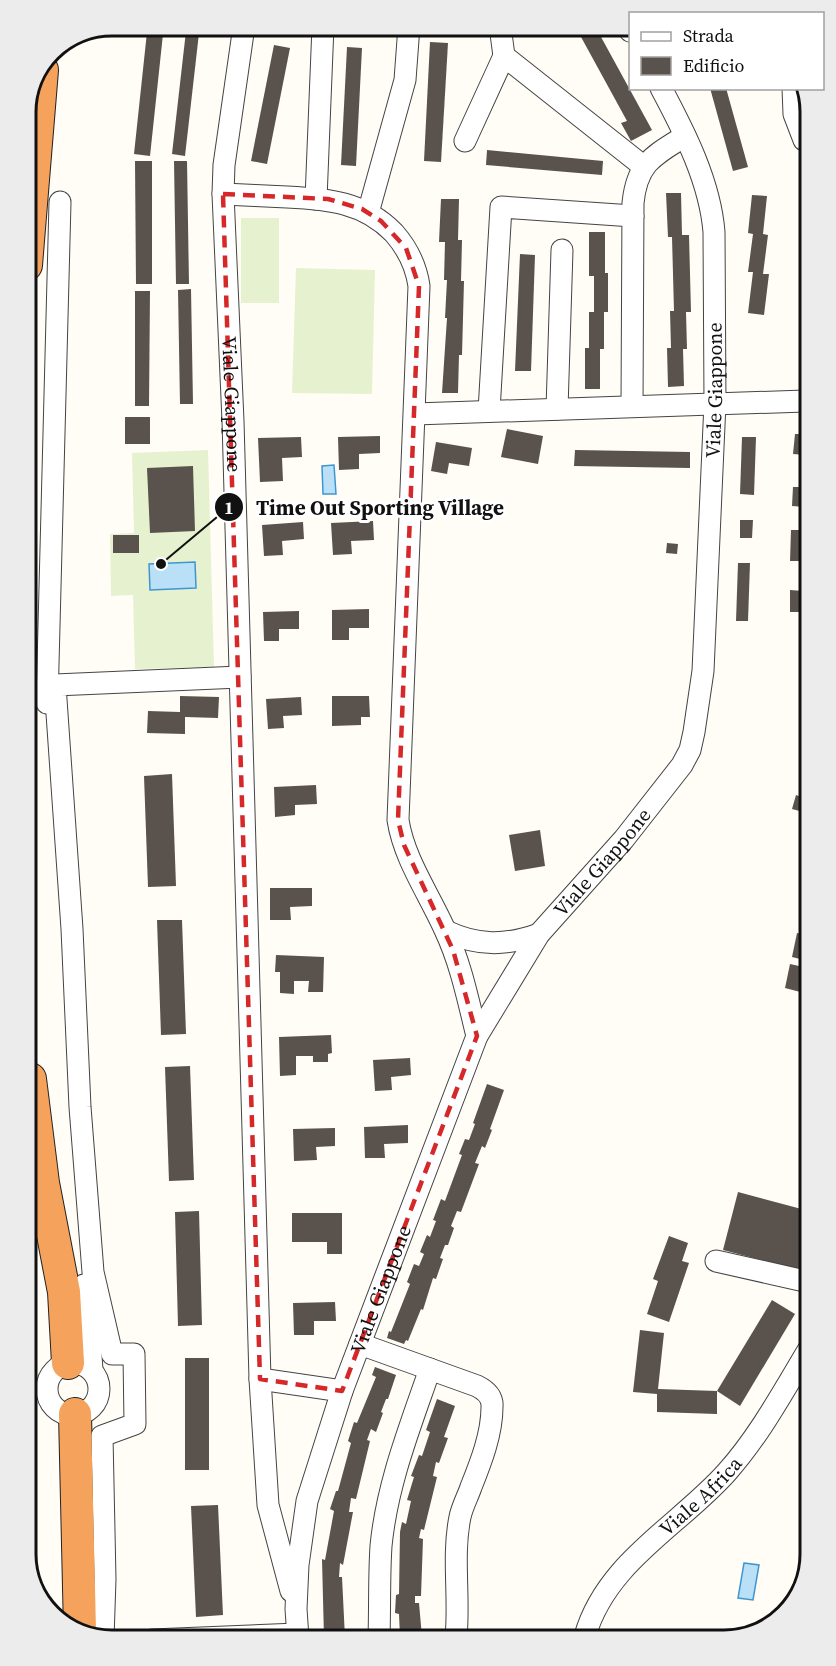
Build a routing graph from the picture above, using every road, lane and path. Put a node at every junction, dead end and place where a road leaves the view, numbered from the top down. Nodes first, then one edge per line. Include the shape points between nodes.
1 (243, 36) edge
2 (323, 36) edge
3 (408, 36) edge
4 (501, 36) edge
5 (504, 56) junction
6 (40, 89) edge
7 (664, 90) edge
8 (793, 90) edge
9 (800, 130) edge
10 (684, 136) junction
11 (465, 141) dead end
12 (36, 143) edge
13 (644, 166) junction
14 (223, 194) junction
15 (316, 199) junction
16 (60, 202) dead end
17 (368, 213) junction
18 (633, 216) junction
19 (562, 250) dead end
20 (800, 401) edge
21 (715, 403) junction
22 (632, 406) junction
23 (557, 409) junction
24 (489, 411) junction
25 (415, 414) junction
26 (240, 677) junction
27 (446, 931) junction
28 (539, 934) junction
29 (477, 1036) junction
30 (36, 1127) edge
31 (716, 1261) dead end
32 (800, 1280) edge
33 (360, 1344) junction
34 (800, 1364) edge
35 (80, 1367) junction
36 (430, 1369) junction
37 (260, 1379) junction
38 (39, 1388) edge
39 (342, 1391) junction
40 (80, 1413) junction
41 (296, 1609) junction
42 (80, 1622) edge
43 (87, 1625) edge
44 (103, 1630) edge
45 (298, 1630) edge
46 (379, 1630) edge
47 (457, 1630) edge
48 (588, 1630) edge

1 - 14 street, Viale Giappone
2 - 15 street
3 - 17 street via 405,80
4 - 5 street
5 - 11 street
5 - 13 street
6 - 12 highway
7 - 10 street, Viale Giappone
8 - 9 street via 794,114
10 - 13 street
10 - 21 street, Viale Giappone via 706,187 713,220
13 - 18 street via 636,182
14 - 15 street
14 - 26 street, Viale Giappone
15 - 17 street via 347,204
16 - 35 street via 46,686 73,1163 89,1327
17 - 25 street via 399,239 417,274
18 - 22 street
18 - 24 street via 501,207
19 - 23 street
20 - 21 street
21 - 22 street
21 - 28 street, Viale Giappone via 703,671 690,750 624,839
22 - 23 street
23 - 24 street
24 - 25 street
25 - 27 street via 398,820 407,852
26 - 37 street, Viale Giappone
26 - 44 street via 55,685 93,1272 112,1353 134,1354 135,1424 102,1436
27 - 28 street via 484,943 506,943
27 - 29 street
28 - 29 street, Viale Giappone
29 - 33 street, Viale Giappone
30 - 35 highway via 43,1183
31 - 32 street
33 - 36 street
33 - 39 street, Viale Giappone
34 - 48 street, Viale Africa via 759,1432 727,1472 617,1575
35 - 38 street via 54,1372
35 - 40 street via 99,1385 99,1394 93,1407
36 - 46 street via 400,1454 389,1501 381,1546
36 - 47 street via 482,1388 492,1403 482,1457 460,1516
37 - 39 street
37 - 41 street, Viale Giappone via 268,1505
38 - 40 street via 59,1410
39 - 41 street, Viale Giappone via 307,1501 300,1539
40 - 42 highway
40 - 43 street
41 - 45 street, Viale Giappone

